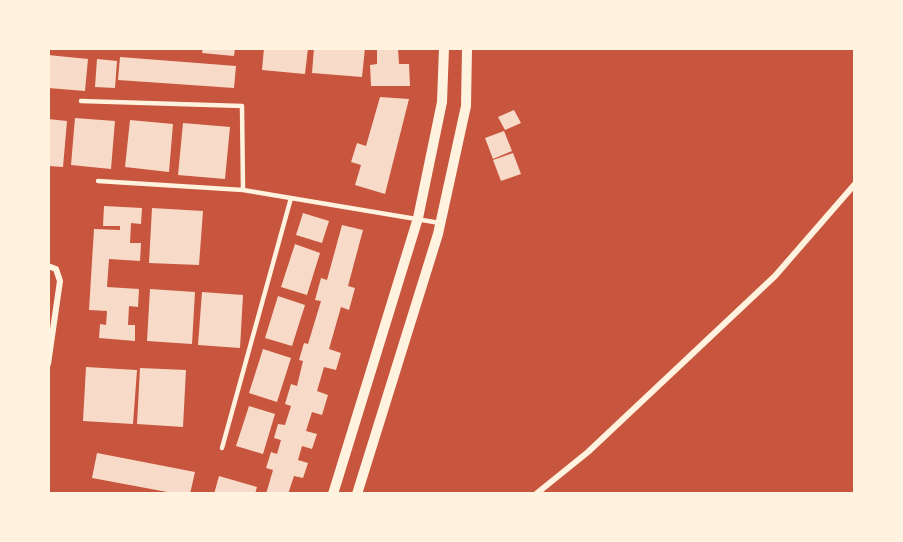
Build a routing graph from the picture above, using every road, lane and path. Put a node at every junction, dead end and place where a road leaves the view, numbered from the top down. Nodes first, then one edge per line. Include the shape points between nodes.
1 (444, 48) edge
2 (467, 48) edge
3 (81, 101) dead end
4 (98, 181) dead end
5 (855, 184) edge
6 (243, 190) junction
7 (291, 198) junction
8 (418, 218) junction
9 (441, 223) junction
10 (48, 266) edge
11 (48, 364) edge
12 (222, 448) dead end
13 (333, 494) edge
14 (357, 494) edge
15 (536, 494) edge

1 - 8 street via 442,102
2 - 9 street via 466,106
3 - 6 lane via 242,106
4 - 6 lane
5 - 15 street via 775,276 588,452
6 - 7 lane
7 - 8 lane
7 - 12 lane
8 - 9 lane
8 - 13 street
9 - 14 street
10 - 11 street via 56,269 60,281

